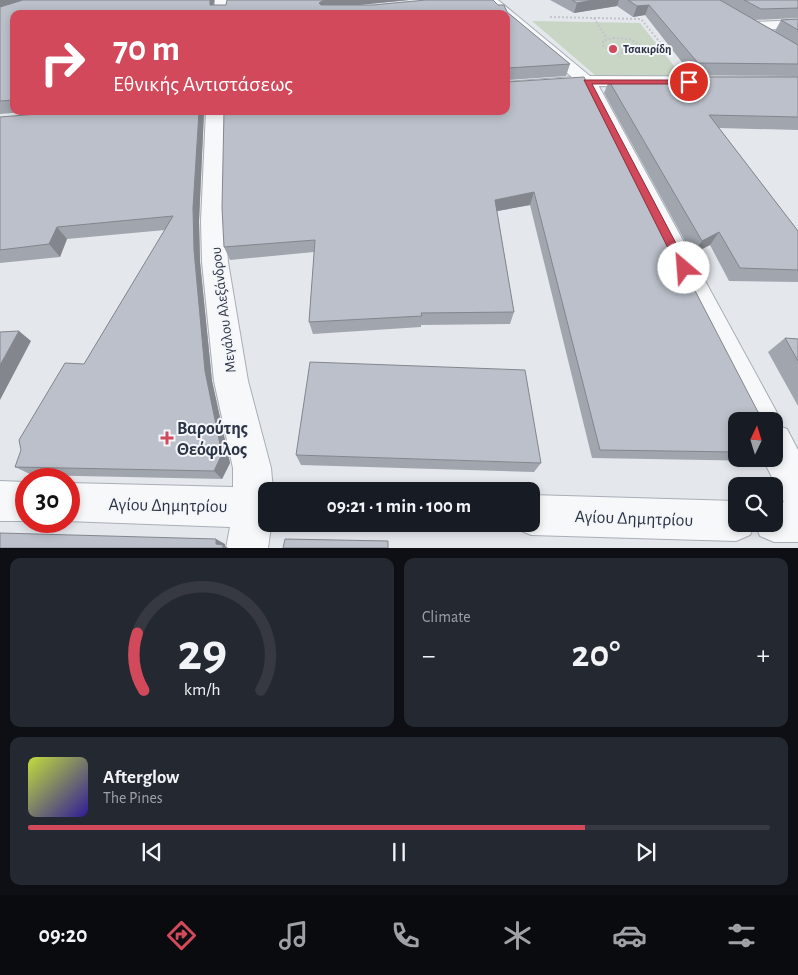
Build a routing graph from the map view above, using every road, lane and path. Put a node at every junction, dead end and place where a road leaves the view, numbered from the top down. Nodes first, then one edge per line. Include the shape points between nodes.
1 (490, 0) edge
2 (502, 10) edge
3 (510, 17) joint
4 (593, 18) junction
5 (739, 18) edge
6 (798, 24) edge
7 (754, 26) junction
8 (607, 39) junction
9 (776, 40) edge
10 (643, 47) junction
11 (664, 48) junction
12 (587, 82) junction
13 (689, 82) junction
14 (798, 82) edge
15 (510, 87) edge
16 (216, 115) edge
17 (758, 412) edge
18 (783, 460) edge
19 (798, 489) edge
20 (258, 497) edge
21 (0, 501) edge
22 (15, 502) edge
23 (80, 503) edge
24 (258, 507) edge
25 (258, 513) edge
26 (540, 515) edge
27 (728, 521) edge
28 (783, 522) edge
29 (798, 522) edge
30 (247, 548) edge

1 - 2 street
3 - 4 path
3 - 12 street
4 - 8 path
4 - 11 path via 641,19
5 - 7 street
6 - 7 street
7 - 9 street
8 - 10 path via 630,40
8 - 10 path via 603,46 617,53 636,54
10 - 11 path
11 - 13 path
12 - 13 main road
12 - 15 main road
12 - 17 street
13 - 14 main road
16 - 20 street, Μεγάλου Αλεξάνδρου via 215,262 231,381
18 - 19 street
21 - 22 street
23 - 24 street, Αγίου Δημητρίου
25 - 30 street, Μεγάλου Αλεξάνδρου
26 - 27 street, Αγίου Δημητρίου
28 - 29 street

